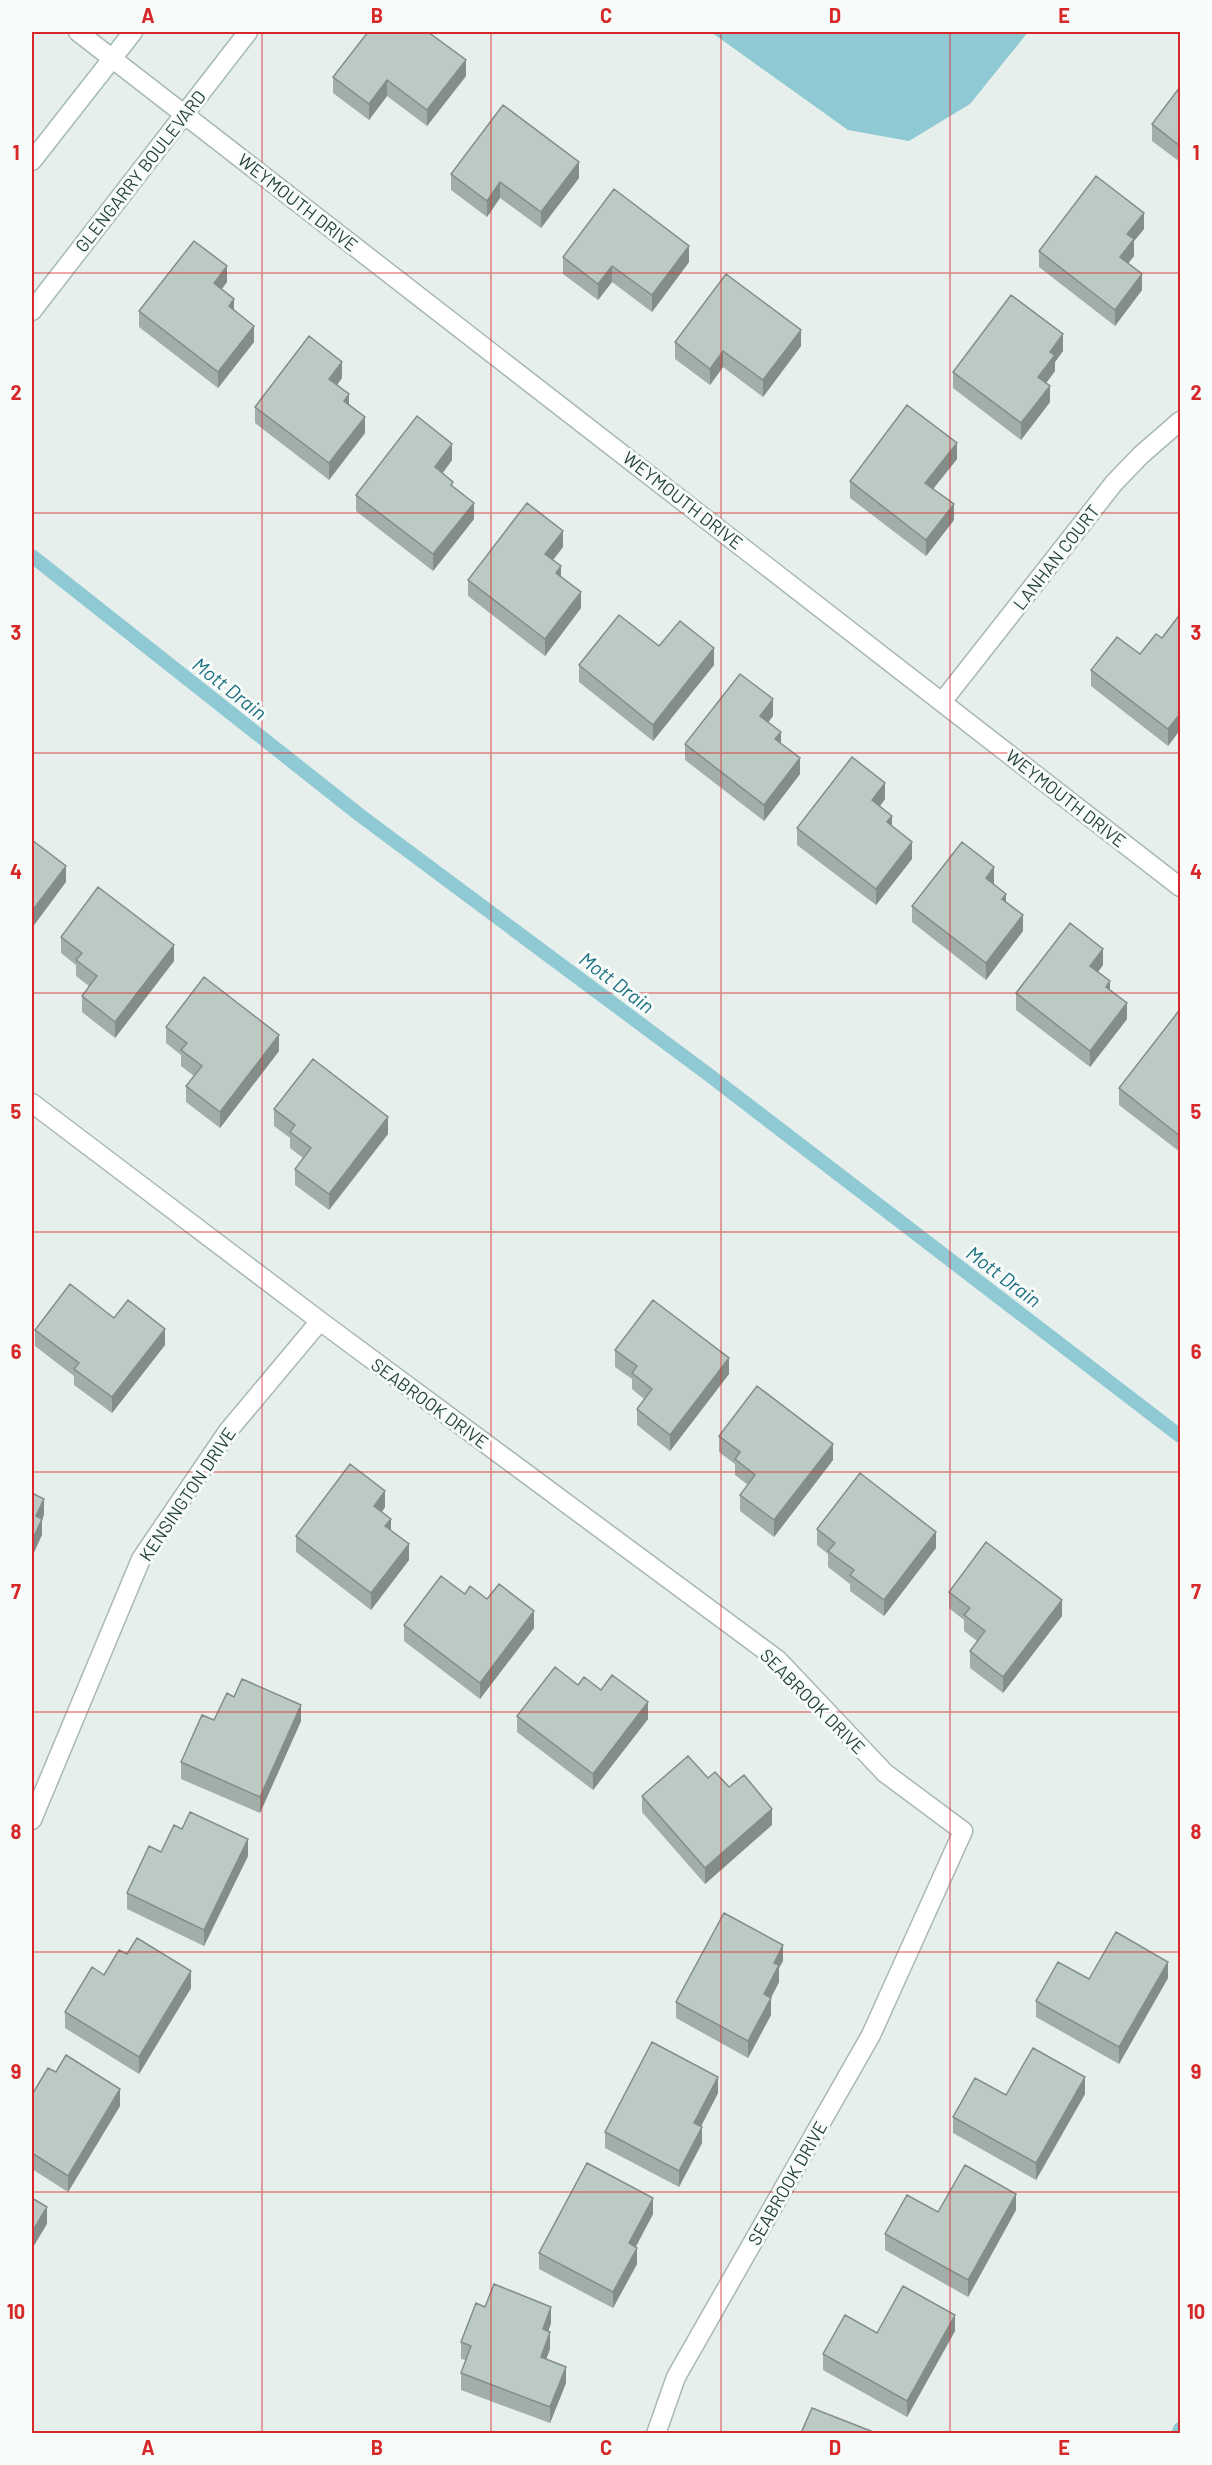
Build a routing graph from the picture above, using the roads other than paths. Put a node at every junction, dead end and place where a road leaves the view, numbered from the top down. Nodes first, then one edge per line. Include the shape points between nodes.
1 (78, 32) edge
2 (133, 32) edge
3 (249, 32) edge
4 (113, 57) junction
5 (184, 114) junction
6 (32, 161) edge
7 (32, 311) edge
8 (1180, 421) edge
9 (942, 702) junction
10 (1180, 887) edge
11 (32, 1102) edge
12 (320, 1322) junction
13 (32, 1820) edge
14 (656, 2433) edge

1 - 4 street, WEYMOUTH DRIVE
2 - 4 street
3 - 5 street, GLENGARRY BOULEVARD
4 - 5 street, WEYMOUTH DRIVE
4 - 6 street
5 - 7 street, GLENGARRY BOULEVARD
5 - 9 street, WEYMOUTH DRIVE
8 - 9 street, LANHAN COURT via 1114,483
9 - 10 street, WEYMOUTH DRIVE
11 - 12 street, SEABROOK DRIVE
12 - 13 street, KENSINGTON DRIVE via 228,1431 141,1559
12 - 14 street, SEABROOK DRIVE via 778,1660 885,1773 963,1831 871,2035 676,2377

